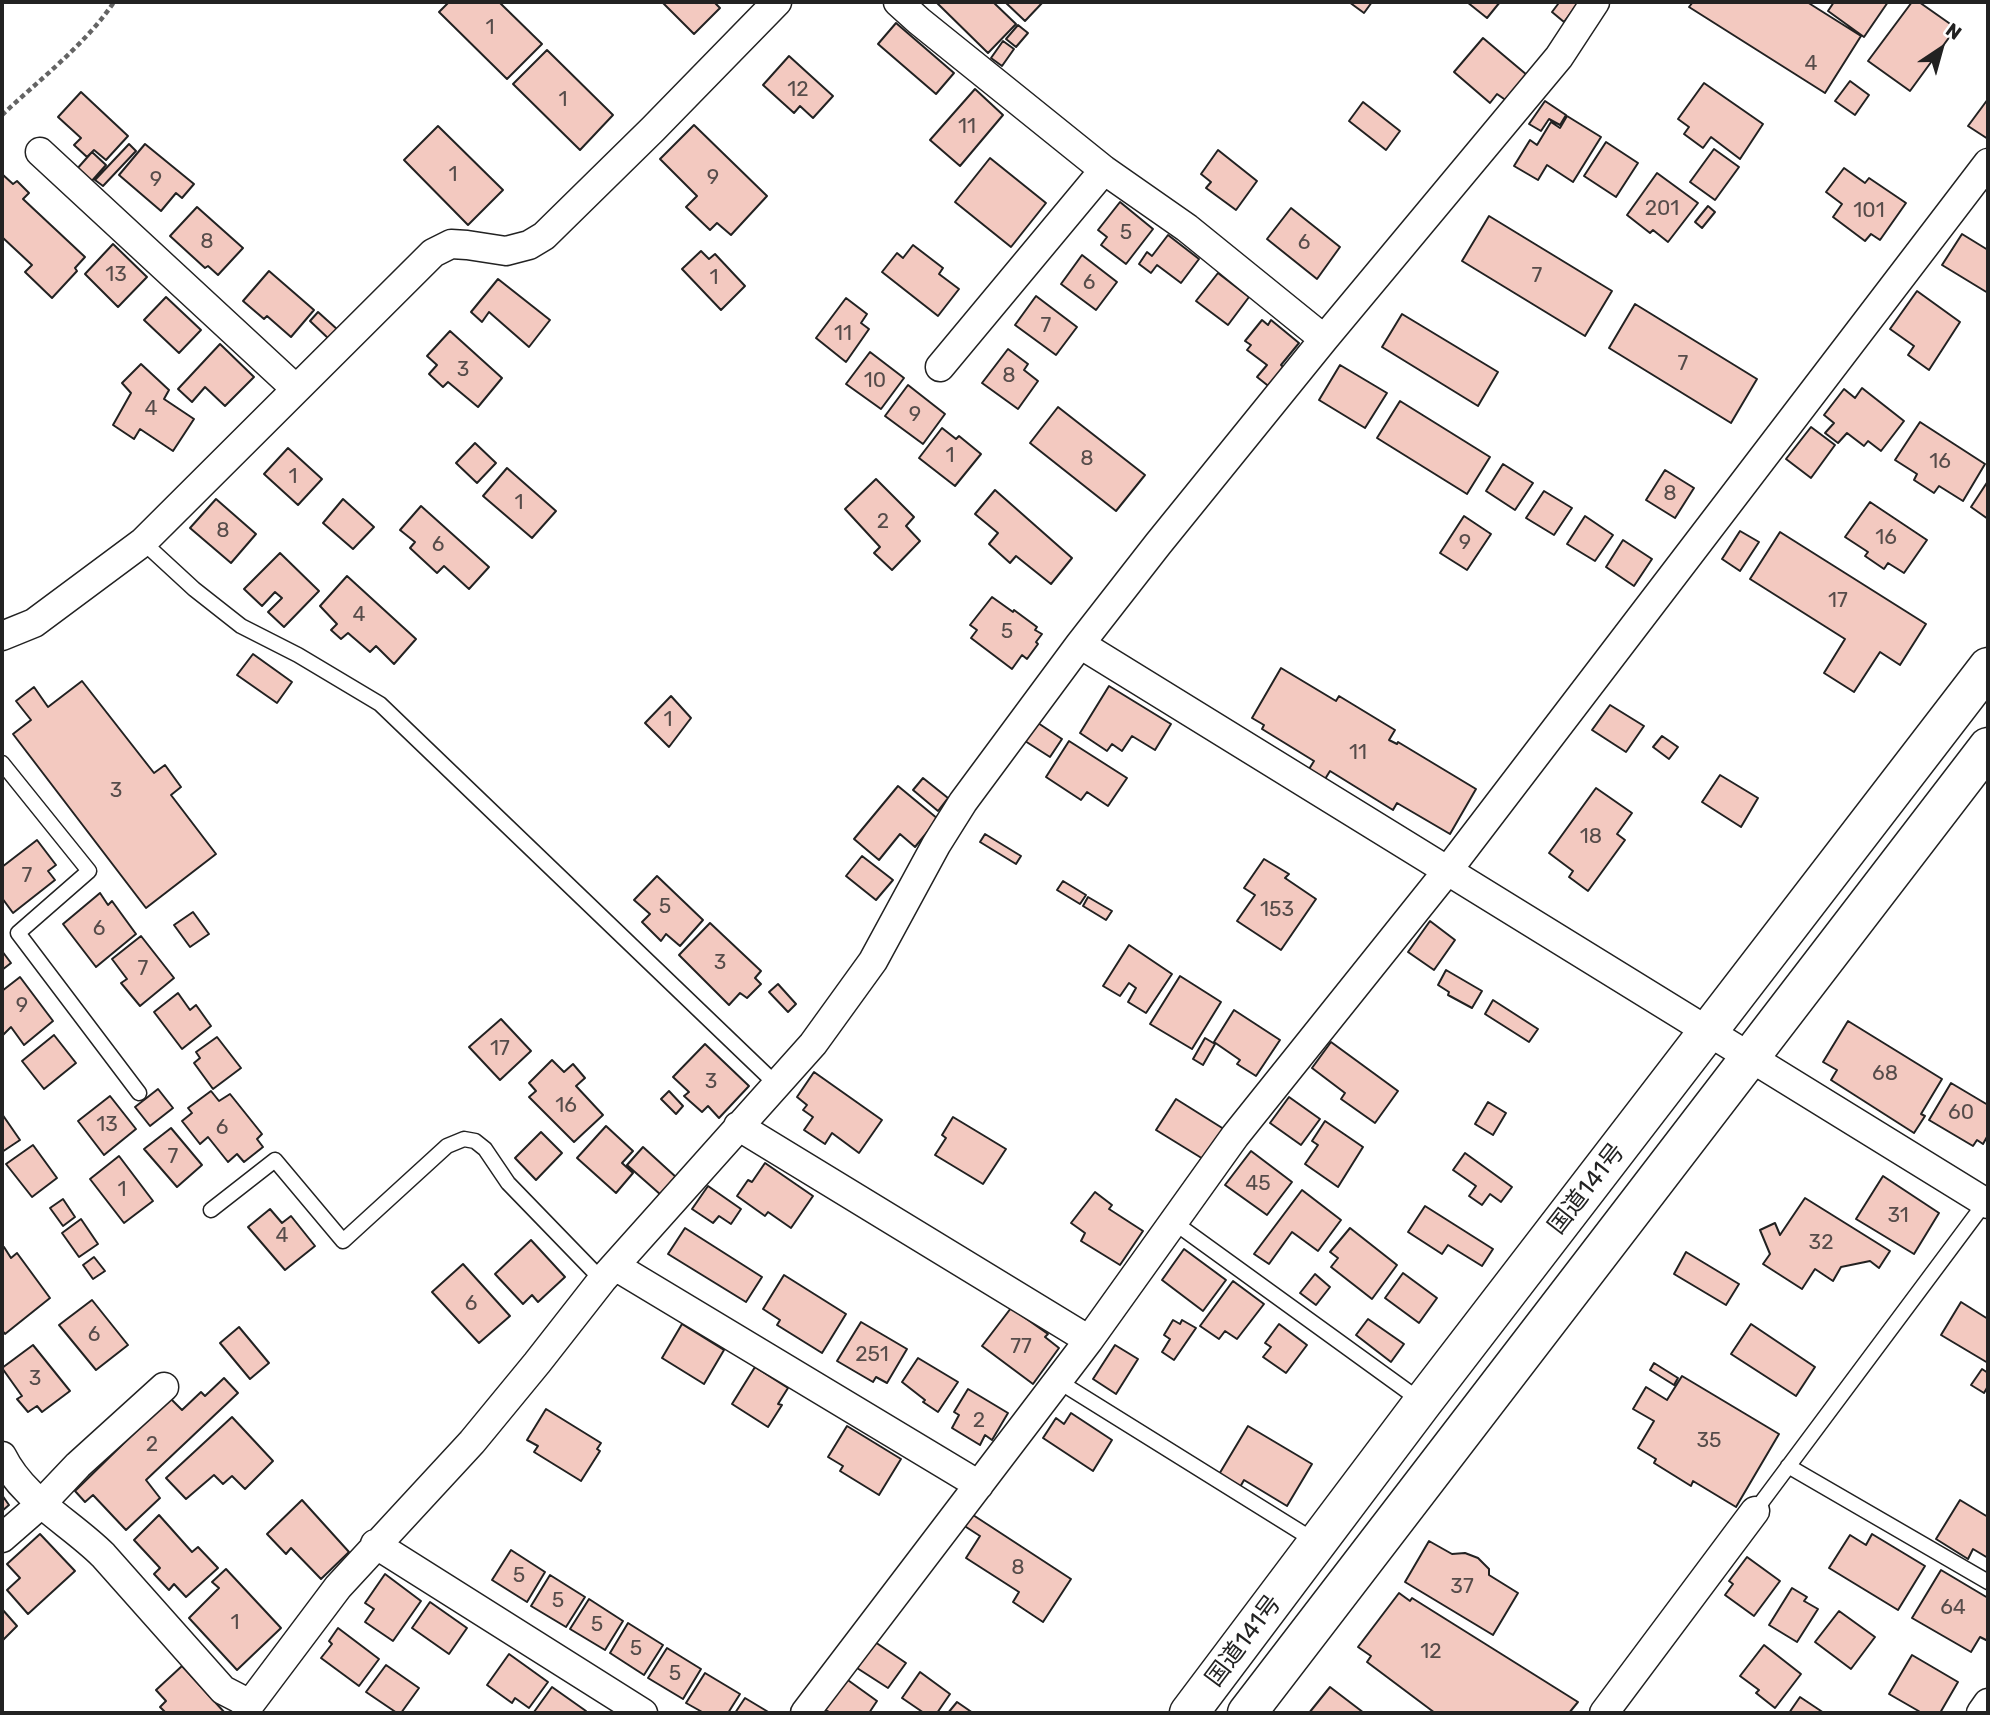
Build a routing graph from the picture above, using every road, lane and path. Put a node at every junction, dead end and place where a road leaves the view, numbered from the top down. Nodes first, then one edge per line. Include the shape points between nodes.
1 (114, 2) edge
2 (777, 2) edge
3 (898, 2) edge
4 (1595, 2) edge
5 (2, 115) edge
6 (40, 152) dead end
7 (1988, 163) edge
8 (1104, 170) junction
9 (1324, 339) junction
10 (940, 367) dead end
11 (296, 389) junction
12 (143, 542) junction
13 (2, 636) edge
14 (1080, 644) junction
15 (1988, 667) edge
16 (1988, 747) edge
17 (2, 763) edge
18 (1448, 870) junction
19 (1708, 1031) junction
20 (1750, 1056) junction
21 (777, 1085) junction
22 (139, 1093) dead end
23 (738, 1126) junction
24 (1987, 1202) edge
25 (211, 1210) dead end
26 (1175, 1223) junction
27 (608, 1273) junction
28 (1089, 1340) junction
29 (1058, 1381) junction
30 (164, 1387) dead end
31 (1423, 1402) junction
32 (2, 1455) edge
33 (1788, 1466) junction
34 (979, 1485) junction
35 (41, 1504) junction
36 (1755, 1511) joint
37 (2, 1538) edge
38 (1318, 1543) junction
39 (375, 1544) junction
40 (1988, 1582) edge
41 (1988, 1703) edge
42 (248, 1709) edge
43 (643, 1713) edge
44 (805, 1713) edge
45 (1189, 1713) edge
46 (1247, 1713) edge
47 (1604, 1713) edge
48 (1981, 1713) edge

1 - 5 path via 76,46
2 - 11 street via 544,236 506,251 451,244 433,253
3 - 8 street
4 - 9 street via 1559,57
6 - 11 street
7 - 18 street
8 - 9 street via 1187,228
8 - 10 street
9 - 14 street
11 - 12 street
12 - 13 street via 33,623
12 - 21 lane via 241,626 380,704
14 - 18 street
14 - 21 street via 963,802 873,961
15 - 19 highway, 国道141号
16 - 20 highway, 国道141号
17 - 22 lane via 89,871 18,933
18 - 19 street
18 - 26 street via 1235,1136
19 - 20 street
19 - 31 highway, 国道141号
20 - 24 street
20 - 46 highway, 国道141号
21 - 23 street
23 - 27 street
23 - 28 street
24 - 33 lane
25 - 27 lane via 275,1160 343,1241 447,1146 464,1139 485,1149 508,1183
26 - 28 street
26 - 31 lane
27 - 34 street
27 - 39 street via 472,1442
28 - 29 street
29 - 34 street
29 - 38 lane
30 - 35 street
31 - 38 highway, 国道141号
32 - 35 street
33 - 36 lane
33 - 40 lane
34 - 44 street
35 - 37 street
35 - 42 street via 86,1538 223,1690
36 - 47 street
38 - 45 highway, 国道141号
39 - 42 street
39 - 43 street
41 - 48 street

